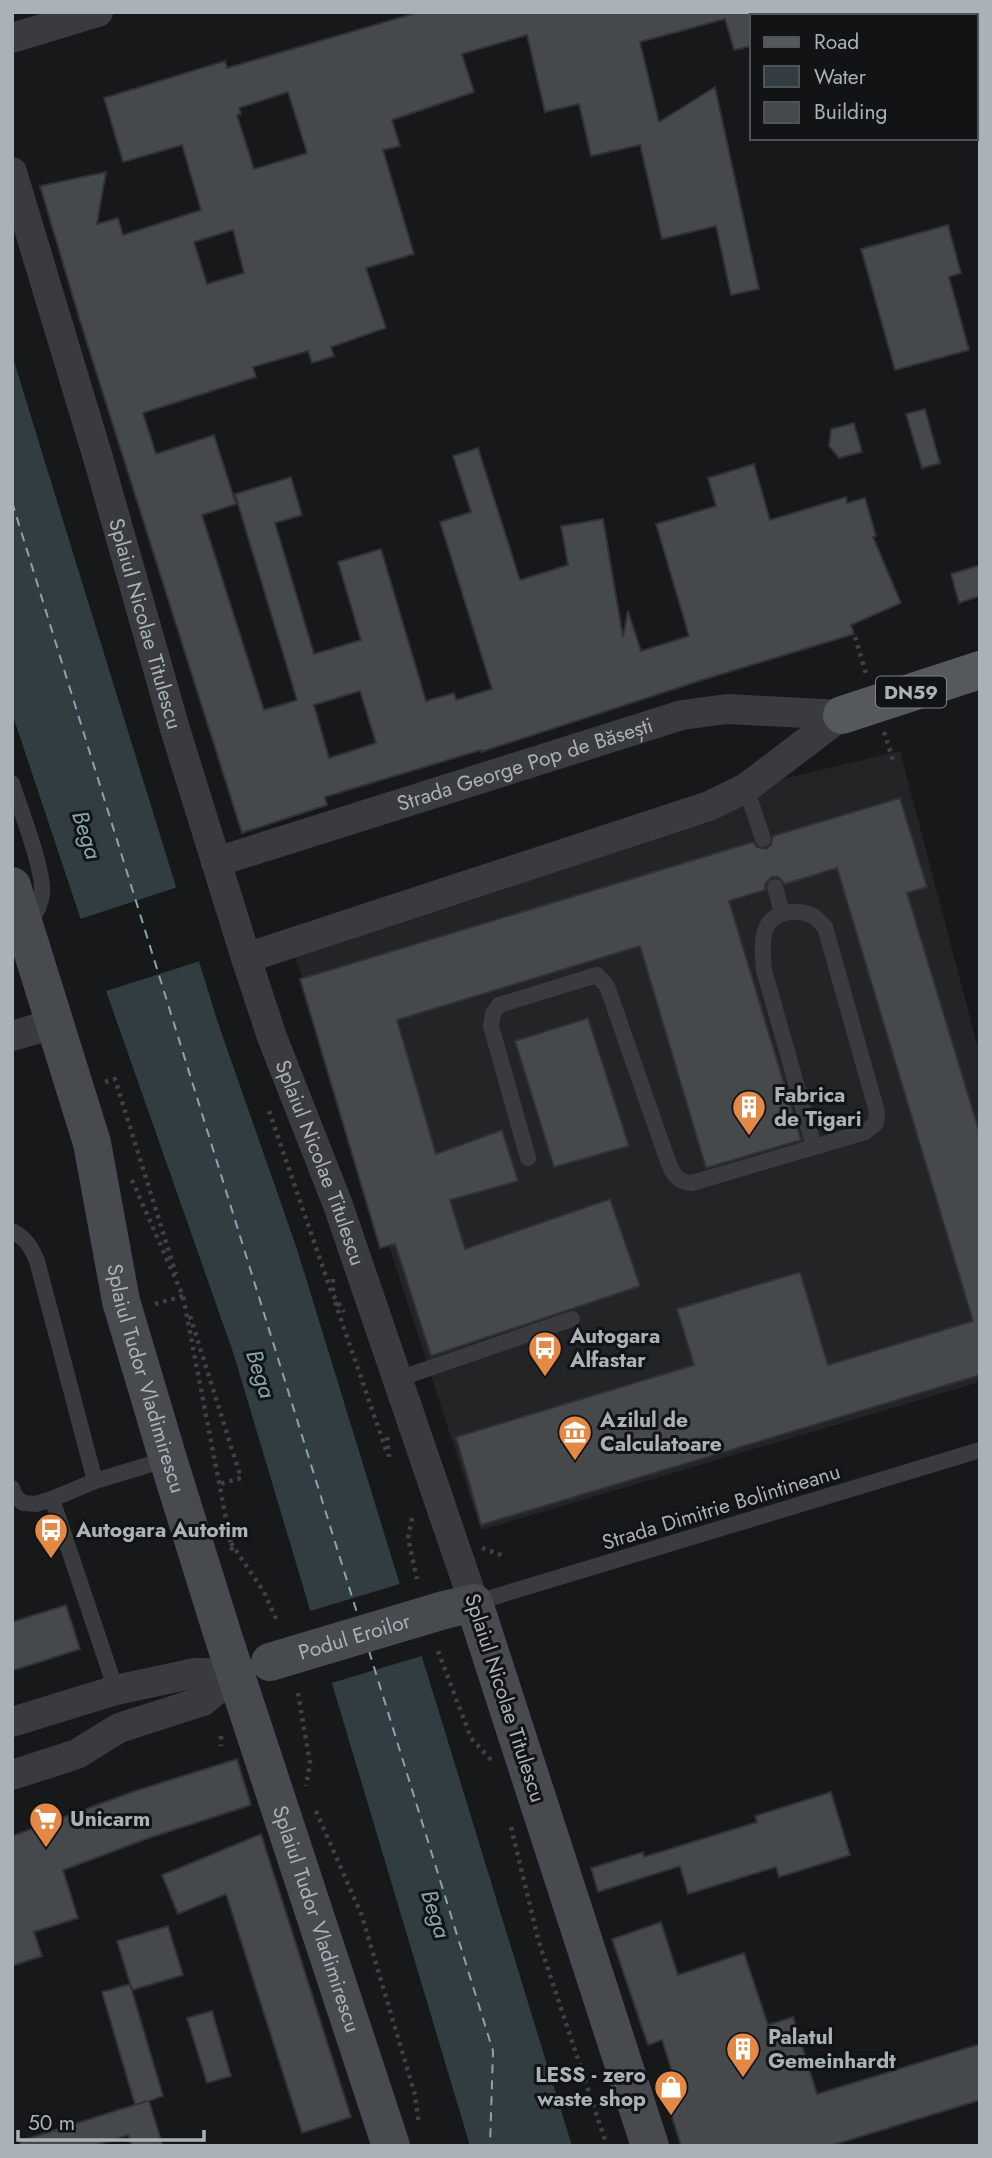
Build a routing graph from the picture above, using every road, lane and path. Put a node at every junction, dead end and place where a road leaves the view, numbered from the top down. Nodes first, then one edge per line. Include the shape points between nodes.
1 (98, 12) edge
2 (12, 38) edge
3 (12, 172) edge
4 (980, 670) edge
5 (842, 715) junction
6 (12, 783) edge
7 (746, 788) junction
8 (762, 839) dead end
9 (216, 862) junction
10 (12, 886) edge
11 (775, 887) dead end
12 (782, 913) junction
13 (19, 929) edge
14 (246, 958) junction
15 (57, 1023) junction
16 (12, 1037) edge
17 (115, 1079) dead end
18 (265, 1100) dead end
19 (814, 1147) junction
20 (528, 1158) dead end
21 (127, 1171) dead end
22 (12, 1231) edge
23 (183, 1296) junction
24 (144, 1307) dead end
25 (572, 1320) dead end
26 (398, 1379) junction
27 (980, 1450) edge
28 (389, 1457) dead end
29 (168, 1459) junction
30 (95, 1481) junction
31 (220, 1484) junction
32 (12, 1488) edge
33 (52, 1499) junction
34 (412, 1518) dead end
35 (488, 1551) dead end
36 (504, 1556) dead end
37 (417, 1579) dead end
38 (459, 1607) junction
39 (277, 1621) dead end
40 (438, 1651) dead end
41 (253, 1668) junction
42 (116, 1690) junction
43 (298, 1693) dead end
44 (12, 1722) edge
45 (221, 1737) dead end
46 (221, 1746) dead end
47 (489, 1750) dead end
48 (492, 1762) junction
49 (496, 1773) dead end
50 (12, 1775) edge
51 (311, 1798) dead end
52 (316, 1810) dead end
53 (509, 1818) dead end
54 (407, 2140) edge
55 (607, 2146) edge
56 (650, 2146) edge

1 - 2 street
3 - 9 street, Splaiul Nicolae Titulescu
4 - 5 main road, Strada George Pop de Băsești / DN59
5 - 7 street, Strada George Pop de Băsești
5 - 9 street, Strada George Pop de Băsești via 727,709 682,715
6 - 13 lane via 42,894 37,912
7 - 8 lane
7 - 14 street, Strada George Pop de Băsești via 709,806
9 - 14 street, Splaiul Nicolae Titulescu
10 - 13 street, Splaiul Tudor Vladimirescu
11 - 12 lane
12 - 19 lane via 766,927 764,970
12 - 19 lane via 814,916 825,927 877,1112 876,1123 865,1132
13 - 15 street, Splaiul Tudor Vladimirescu
14 - 26 street, Splaiul Nicolae Titulescu
15 - 16 street
15 - 29 street, Splaiul Tudor Vladimirescu via 92,1143 121,1301
17 - 23 path
18 - 28 path
19 - 20 lane via 692,1183 675,1177 607,986 597,975 499,1005 493,1014 491,1027
21 - 23 path
22 - 30 lane via 30,1245 37,1261
23 - 24 path
23 - 31 path
23 - 31 path via 241,1478
25 - 26 lane
26 - 38 street, Splaiul Nicolae Titulescu
27 - 38 lane, Strada Dimitrie Bolintineanu
29 - 30 lane
29 - 41 street, Splaiul Tudor Vladimirescu
30 - 33 lane
31 - 39 path via 231,1542
32 - 33 lane via 23,1503
33 - 42 lane
34 - 37 path via 408,1538
35 - 36 path
38 - 41 street, Podul Eroilor, bridge
38 - 56 street, Splaiul Nicolae Titulescu
40 - 48 path via 471,1738
41 - 42 street via 195,1673
41 - 50 street via 204,1701 119,1728 77,1754
41 - 54 street, Splaiul Tudor Vladimirescu
42 - 44 street
43 - 51 path via 310,1763 306,1787
45 - 46 path
47 - 48 path
48 - 49 path
52 - 54 path via 362,1916 415,2095
53 - 55 path via 538,1939

